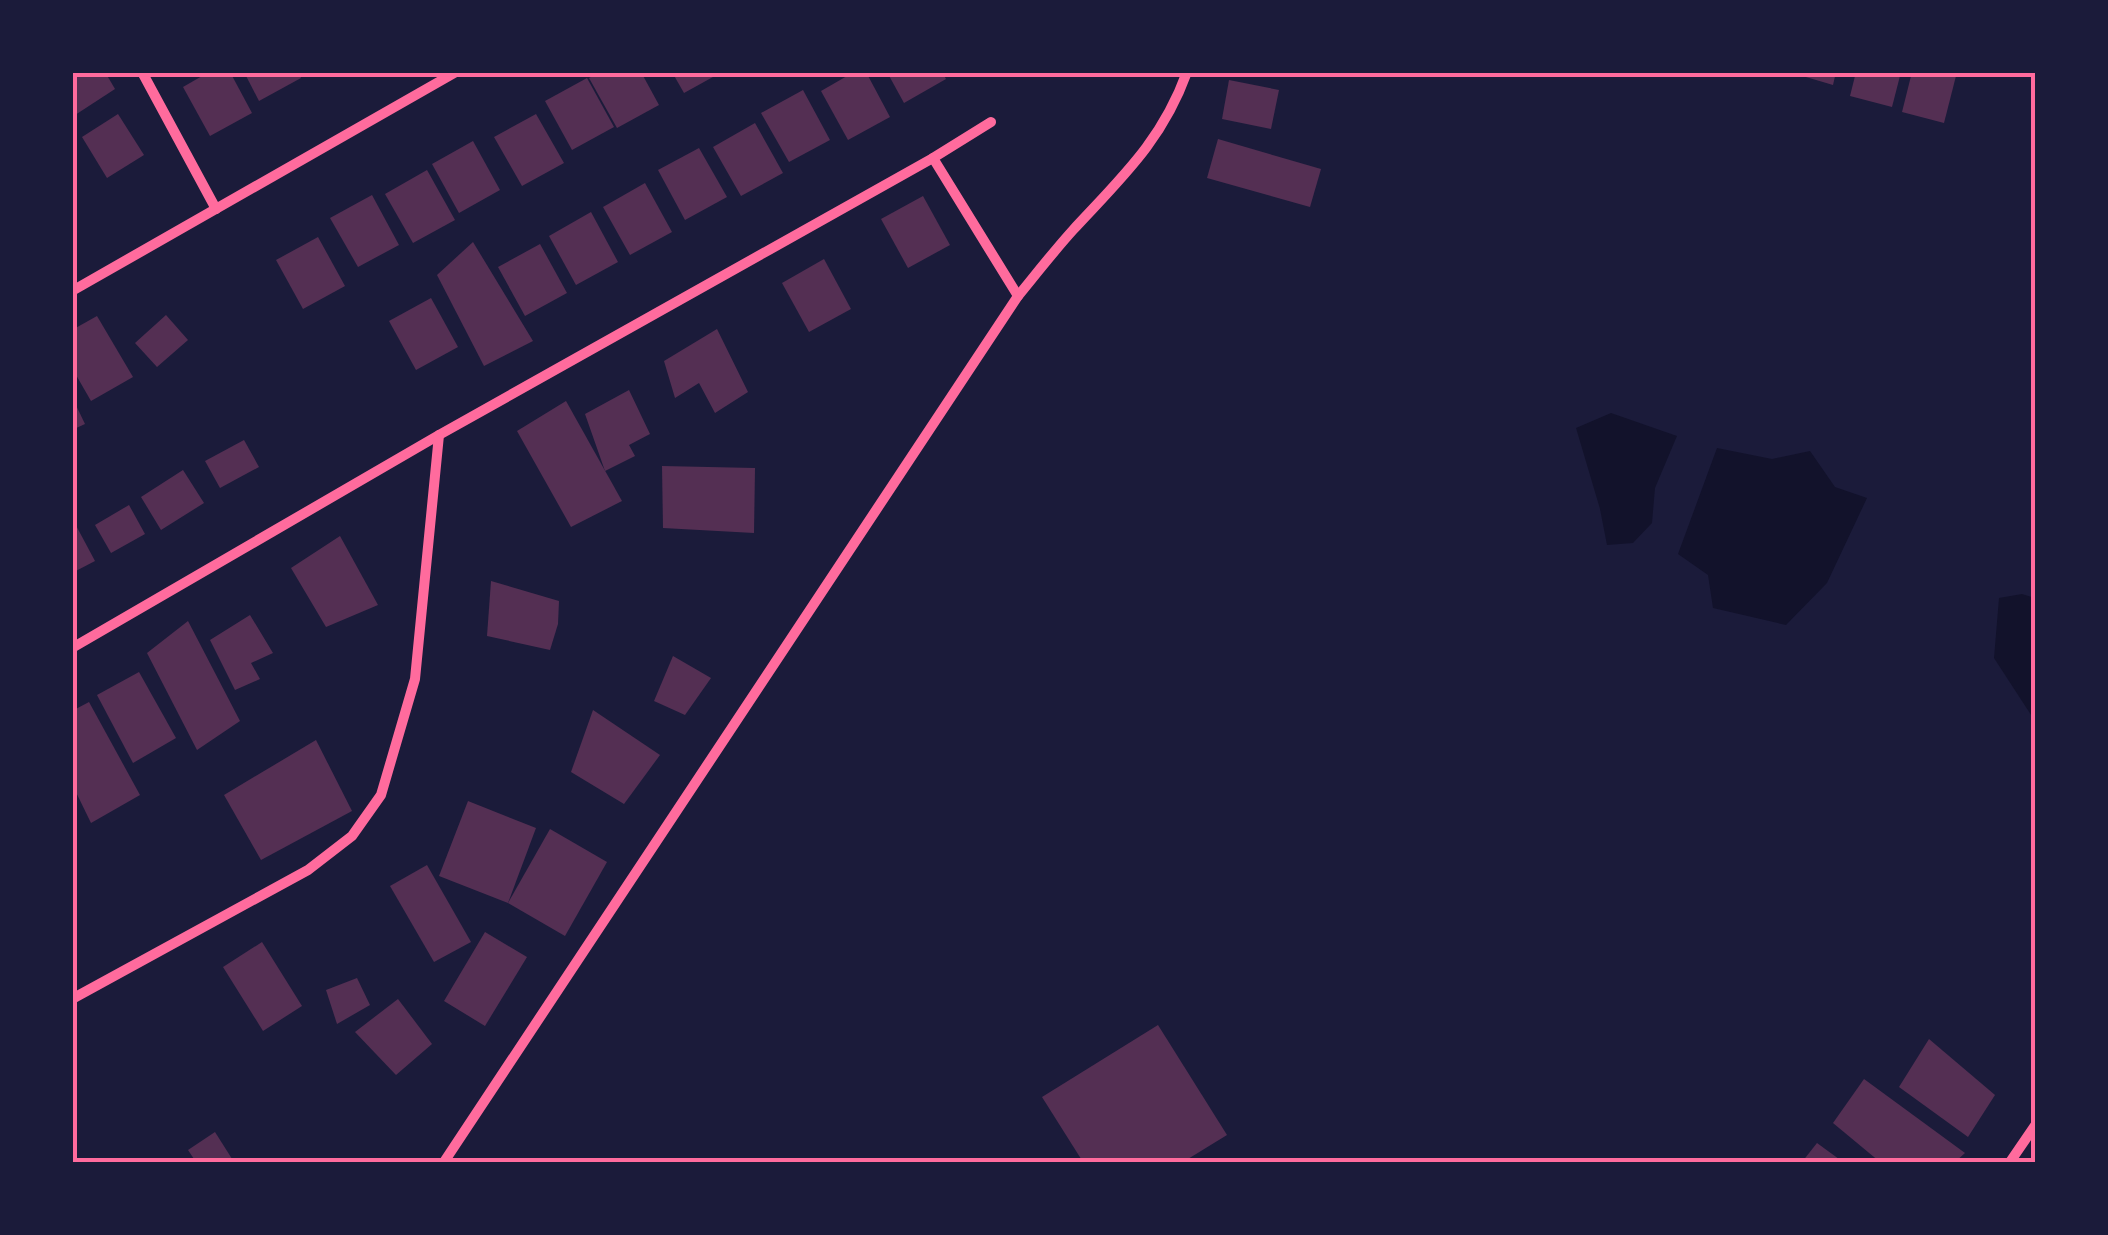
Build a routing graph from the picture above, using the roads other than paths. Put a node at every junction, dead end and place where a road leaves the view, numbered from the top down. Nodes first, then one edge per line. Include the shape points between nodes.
1 (142, 72) edge
2 (456, 72) edge
3 (1187, 72) edge
4 (991, 122) dead end
5 (933, 158) junction
6 (216, 210) junction
7 (72, 290) edge
8 (1018, 296) junction
9 (438, 435) junction
10 (72, 648) edge
11 (72, 999) edge
12 (2036, 1124) edge
13 (444, 1162) edge
14 (2010, 1162) edge

1 - 6 street
2 - 6 street
3 - 8 street via 1152,143
4 - 5 street
5 - 8 street
5 - 9 street
6 - 7 street
8 - 13 street
9 - 10 street
9 - 11 street via 415,678 381,795 352,836 308,870
12 - 14 street

